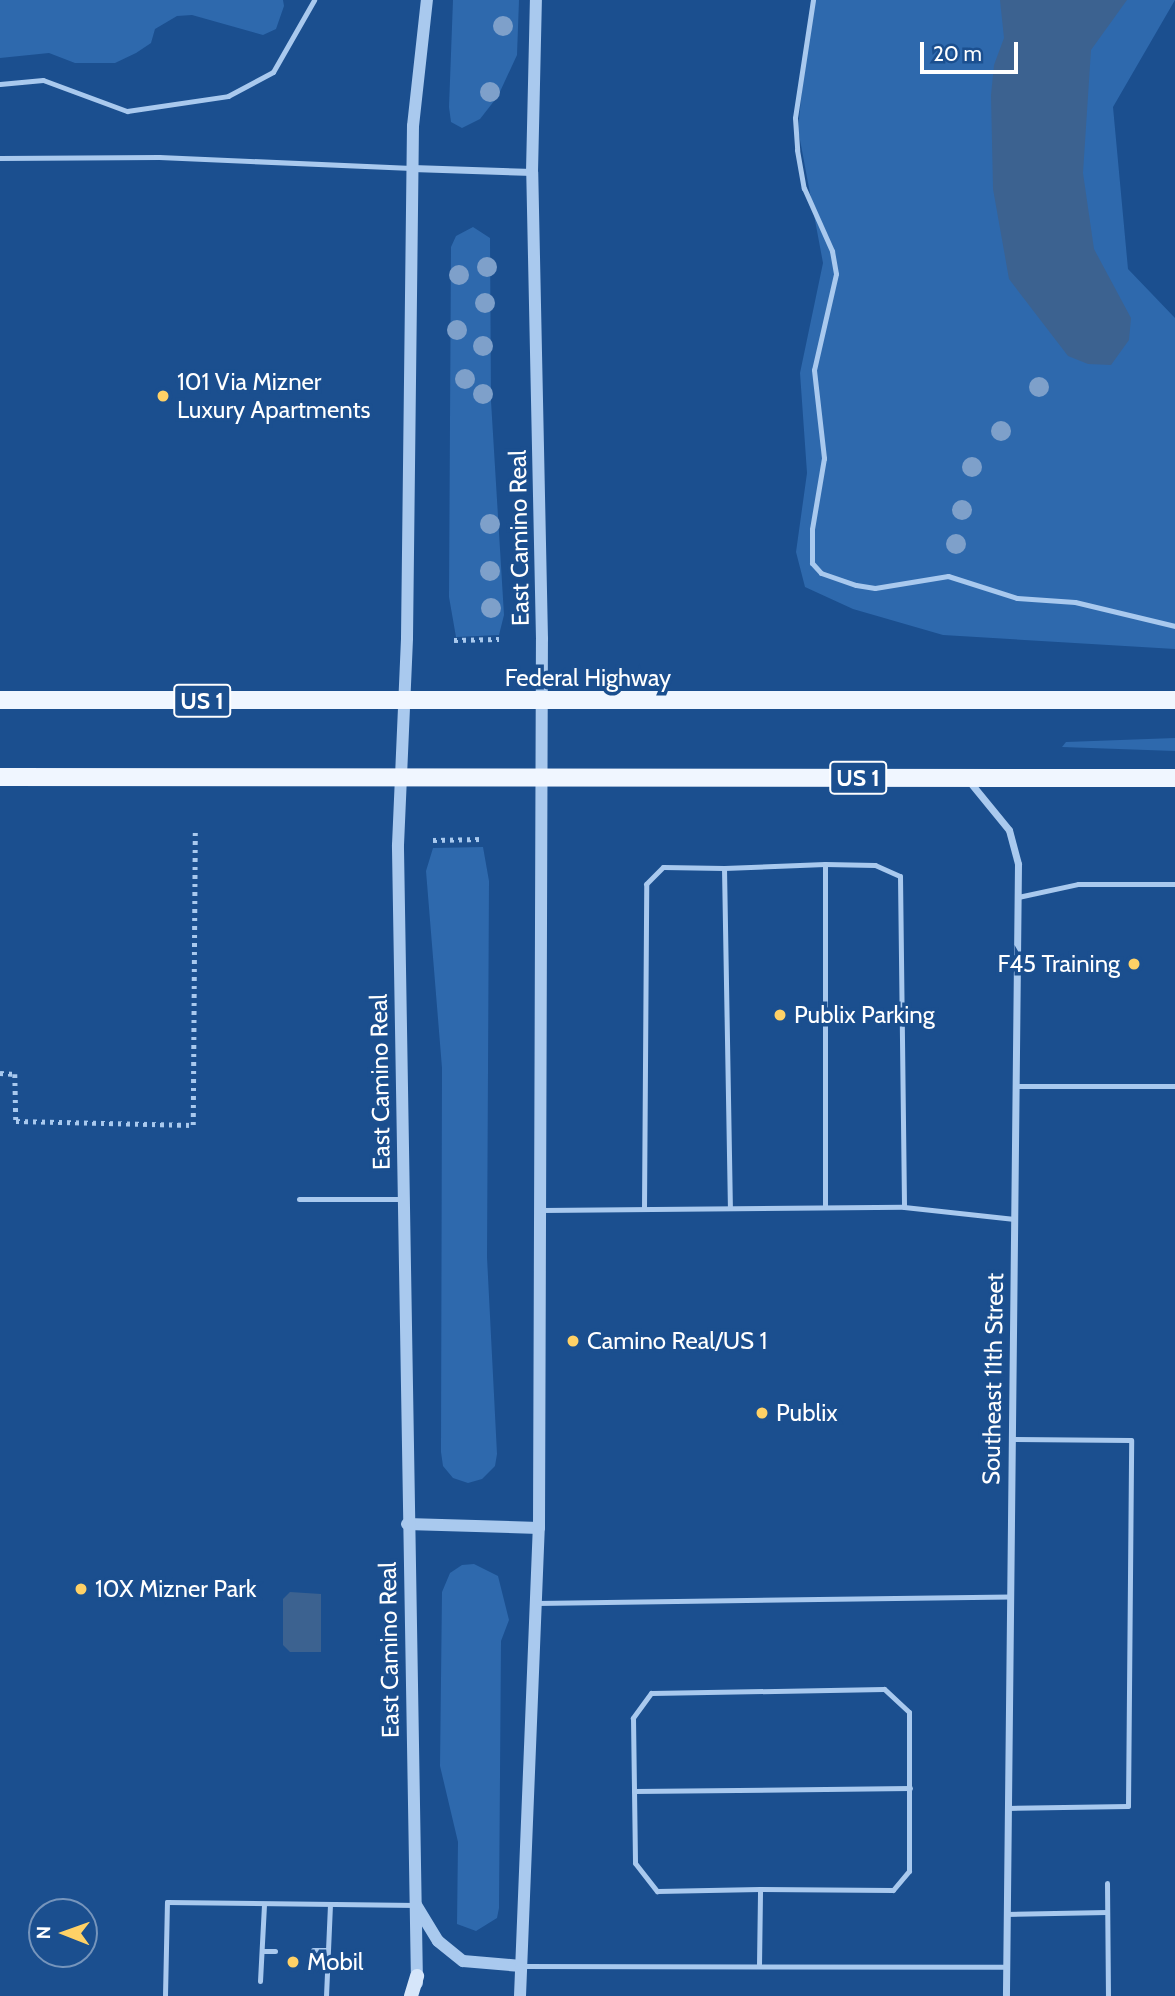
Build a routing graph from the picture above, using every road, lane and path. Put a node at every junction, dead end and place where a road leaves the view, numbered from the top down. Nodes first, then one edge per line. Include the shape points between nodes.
1 (314, 0) edge
2 (427, 0) edge
3 (536, 0) edge
4 (813, 0) edge
5 (0, 84) edge
6 (0, 158) edge
7 (412, 168) junction
8 (532, 172) junction
9 (1175, 626) edge
10 (499, 639) dead end
11 (454, 640) dead end
12 (1175, 700) edge
13 (0, 701) edge
14 (404, 702) junction
15 (542, 703) junction
16 (0, 777) edge
17 (967, 778) junction
18 (1175, 778) edge
19 (401, 779) junction
20 (542, 779) junction
21 (195, 832) dead end
22 (482, 839) dead end
23 (433, 840) dead end
24 (825, 864) junction
25 (724, 868) junction
26 (1175, 884) edge
27 (1018, 897) junction
28 (0, 1073) edge
29 (1016, 1086) junction
30 (1175, 1086) edge
31 (299, 1199) dead end
32 (402, 1199) junction
33 (825, 1207) junction
34 (904, 1207) junction
35 (730, 1208) junction
36 (644, 1209) junction
37 (541, 1210) junction
38 (1014, 1219) junction
39 (1012, 1439) junction
40 (407, 1524) junction
41 (539, 1528) junction
42 (1010, 1596) junction
43 (536, 1603) junction
44 (910, 1788) junction
45 (634, 1791) junction
46 (1008, 1808) junction
47 (1107, 1883) dead end
48 (760, 1889) junction
49 (264, 1904) junction
50 (330, 1905) junction
51 (416, 1905) junction
52 (1107, 1912) junction
53 (1006, 1914) junction
54 (313, 1950) dead end
55 (327, 1950) junction
56 (262, 1951) junction
57 (275, 1951) dead end
58 (759, 1965) junction
59 (521, 1966) junction
60 (1006, 1967) junction
61 (417, 1976) junction
62 (261, 1981) dead end
63 (165, 1996) edge
64 (326, 1996) edge
65 (411, 1996) edge
66 (418, 1996) edge
67 (520, 1996) edge
68 (1006, 1996) edge
69 (1108, 1996) edge

1 - 5 lane via 282,61 258,83 235,94 127,111 43,80
2 - 7 street, East Camino Real
3 - 8 street, East Camino Real
4 - 9 lane via 795,118 797,150 804,188 832,251 836,274 814,370 824,458 811,529 812,563 821,573 856,585 875,588 948,576 1017,598 1075,602
6 - 7 lane via 159,157
7 - 8 street
7 - 14 street, East Camino Real
8 - 15 street, East Camino Real
10 - 11 path
12 - 15 main road, Federal Highway / US 1
13 - 14 main road, Federal Highway / US 1
14 - 15 main road, Federal Highway / US 1
14 - 19 street, East Camino Real
15 - 20 street, East Camino Real
16 - 19 main road, US 1
17 - 18 main road, US 1
17 - 20 main road, US 1
17 - 27 street, Southeast 11th Street via 1009,830 1018,864
19 - 20 main road, US 1
19 - 32 street, East Camino Real
20 - 37 street, East Camino Real
21 - 28 path via 193,1125 16,1121 15,1074
22 - 23 path
24 - 25 lane
24 - 33 lane
24 - 34 lane via 875,865 900,876
25 - 35 lane
25 - 36 lane via 663,867 646,884
26 - 27 lane via 1078,884
27 - 29 street, Southeast 11th Street
29 - 30 lane
29 - 38 street, Southeast 11th Street
31 - 32 lane
32 - 40 street, East Camino Real
33 - 34 lane
33 - 35 lane
34 - 38 lane
35 - 36 lane
36 - 37 lane
37 - 41 street, East Camino Real
38 - 39 street, Southeast 11th Street
39 - 42 street, Southeast 11th Street
39 - 46 lane via 1131,1440 1129,1806
40 - 41 street
40 - 51 street, East Camino Real
41 - 43 street, East Camino Real
42 - 43 lane
42 - 46 street, Southeast 11th Street
43 - 59 street, East Camino Real
44 - 45 lane
44 - 45 lane via 909,1712 884,1689 651,1693 633,1718
44 - 48 lane via 909,1871 893,1890
45 - 48 lane via 635,1863 657,1891
46 - 53 street, Southeast 11th Street
47 - 52 lane
48 - 58 lane
49 - 50 lane
49 - 56 lane
49 - 63 lane via 167,1902
50 - 51 lane
50 - 55 lane
51 - 59 street via 438,1941 463,1961
51 - 61 street, East Camino Real
52 - 53 lane
52 - 69 lane
53 - 60 street, Southeast 11th Street
54 - 55 lane
55 - 64 lane
56 - 57 lane
56 - 62 lane
58 - 59 lane
58 - 60 lane
59 - 67 street, East Camino Real
60 - 68 street, Southeast 11th Street
61 - 65 main road
61 - 66 street, East Camino Real

